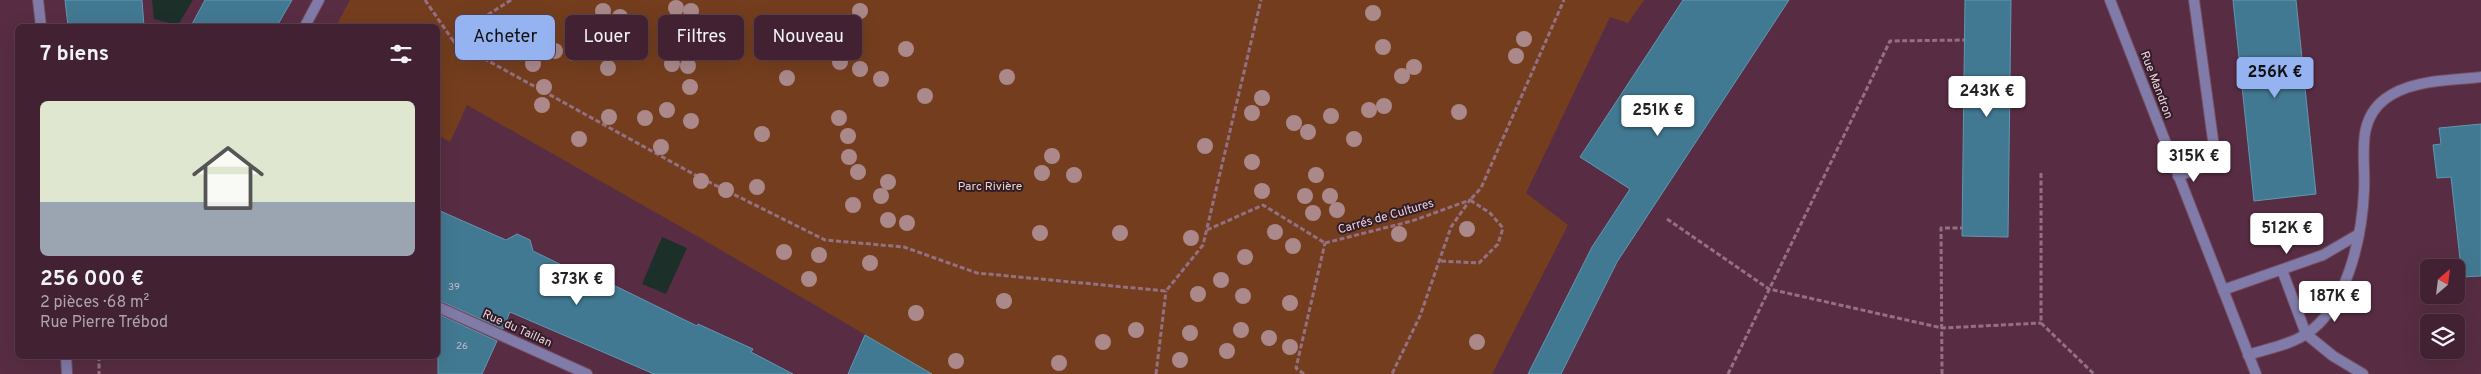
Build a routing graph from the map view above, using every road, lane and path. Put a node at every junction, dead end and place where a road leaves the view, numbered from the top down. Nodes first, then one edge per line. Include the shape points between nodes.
1 (38, 0) edge
2 (319, 0) edge
3 (425, 0) edge
4 (511, 0) edge
5 (1261, 0) edge
6 (1564, 0) edge
7 (2110, 0) edge
8 (2194, 0) edge
9 (41, 24) edge
10 (306, 24) edge
11 (1964, 40) dead end
12 (454, 42) junction
13 (2481, 77) edge
14 (2042, 173) dead end
15 (2178, 176) junction
16 (1470, 200) junction
17 (1667, 219) dead end
18 (1962, 228) dead end
19 (1207, 230) junction
20 (2359, 234) junction
21 (1325, 243) junction
22 (1441, 261) junction
23 (2282, 270) junction
24 (1769, 290) junction
25 (2223, 290) junction
26 (1166, 291) junction
27 (440, 308) edge
28 (2041, 323) junction
29 (1942, 328) junction
30 (2306, 334) junction
31 (2248, 356) junction
32 (66, 359) edge
33 (99, 359) edge
34 (67, 374) edge
35 (99, 374) edge
36 (587, 374) edge
37 (1156, 374) edge
38 (1304, 374) edge
39 (1392, 374) edge
40 (1728, 374) edge
41 (1942, 374) edge
42 (2094, 374) edge
43 (2256, 374) edge
44 (2363, 374) edge

1 - 9 street
2 - 10 street
3 - 12 path
4 - 12 path
5 - 19 path
6 - 16 path via 1481,188
7 - 15 street, Rue Mandron
8 - 15 street via 2216,162
11 - 24 path via 1890,40
12 - 26 path via 697,176 825,240 904,247 977,273
13 - 20 street via 2413,85 2386,98 2371,114 2364,134 2364,192
14 - 28 path
15 - 25 street, Rue Mandron
16 - 21 path, Carrés de Cultures via 1412,221
16 - 22 path via 1451,227
16 - 22 path via 1490,213 1503,228 1498,244 1479,263
17 - 24 path
18 - 29 path via 1942,228
19 - 21 path via 1263,205
19 - 26 path via 1203,245
20 - 23 street via 2323,255
20 - 30 street via 2349,275 2332,308
21 - 38 path, Carrés de Cultures via 1296,368
22 - 39 path via 1420,316
23 - 25 street
23 - 30 street
24 - 29 path
24 - 40 path
25 - 31 street, Rue Mandron
26 - 37 path
27 - 36 street, Rue du Taillan
28 - 29 path
28 - 42 path
29 - 41 path
30 - 31 street
30 - 44 street
31 - 43 street, Rue Mandron
32 - 34 street
33 - 35 path

